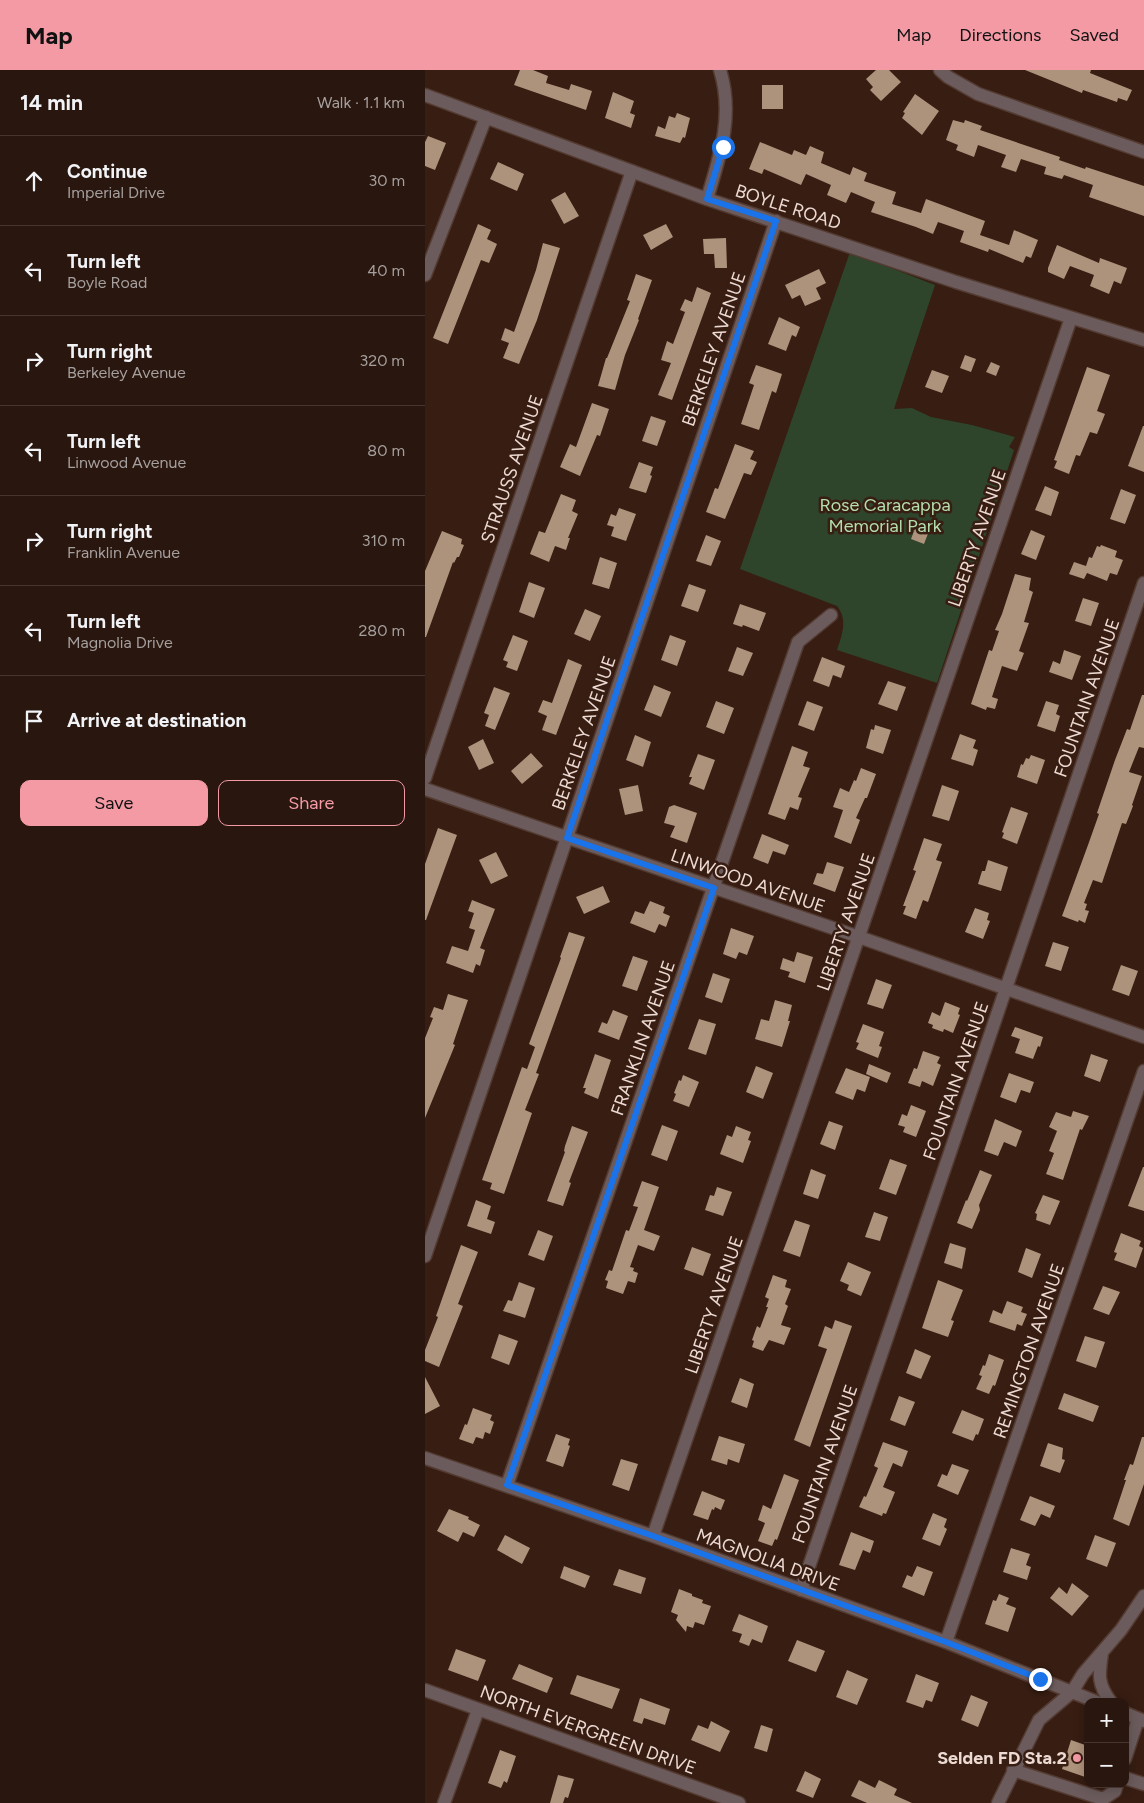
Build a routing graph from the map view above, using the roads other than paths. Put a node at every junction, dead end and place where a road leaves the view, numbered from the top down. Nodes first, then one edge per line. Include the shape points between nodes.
1 (720, 70) edge
2 (940, 70) edge
3 (425, 95) edge
4 (486, 118) junction
5 (1144, 152) edge
6 (632, 171) junction
7 (707, 199) junction
8 (776, 221) junction
9 (425, 275) edge
10 (1071, 318) junction
11 (1144, 340) edge
12 (1144, 583) edge
13 (831, 615) dead end
14 (425, 778) edge
15 (425, 789) edge
16 (567, 838) junction
17 (714, 888) junction
18 (859, 937) junction
19 (1007, 988) junction
20 (1144, 1037) edge
21 (1144, 1071) edge
22 (425, 1256) edge
23 (425, 1458) edge
24 (507, 1485) junction
25 (653, 1536) junction
26 (801, 1590) junction
27 (1144, 1596) edge
28 (946, 1642) junction
29 (1102, 1652) junction
30 (425, 1690) edge
31 (1072, 1692) junction
32 (1087, 1698) edge
33 (1108, 1698) edge
34 (478, 1710) junction
35 (1129, 1715) edge
36 (1141, 1720) edge
37 (1129, 1748) edge
38 (1013, 1770) junction
39 (1129, 1779) edge
40 (1144, 1784) edge
41 (1116, 1788) edge
42 (443, 1803) edge
43 (739, 1803) edge
44 (998, 1803) edge

1 - 7 street via 726,112 724,138
2 - 5 street via 978,94
3 - 4 street, BOYLE ROAD
4 - 6 street, BOYLE ROAD
4 - 9 street
6 - 7 street, BOYLE ROAD
6 - 14 street, STRAUSS AVENUE
7 - 8 street, BOYLE ROAD
8 - 10 street, BOYLE ROAD
8 - 16 street, BERKELEY AVENUE
10 - 11 street, BOYLE ROAD
10 - 18 street, LIBERTY AVENUE
12 - 19 street, FOUNTAIN AVENUE
13 - 17 street, FRANKLIN AVENUE via 798,642
15 - 16 street, LINWOOD AVENUE
16 - 17 street, LINWOOD AVENUE
16 - 22 street, BERKELEY AVENUE
17 - 18 street, LINWOOD AVENUE
17 - 24 street, FRANKLIN AVENUE
18 - 19 street, LINWOOD AVENUE
18 - 25 street, LIBERTY AVENUE
19 - 20 street, LINWOOD AVENUE
19 - 26 street, FOUNTAIN AVENUE
21 - 28 street, REMINGTON AVENUE
23 - 24 street, MAGNOLIA DRIVE
24 - 25 street, MAGNOLIA DRIVE
25 - 26 street, MAGNOLIA DRIVE
26 - 28 street, MAGNOLIA DRIVE
27 - 29 street
28 - 31 street, MAGNOLIA DRIVE
29 - 31 street
29 - 33 street via 1099,1682
30 - 34 street, NORTH EVERGREEN DRIVE
31 - 32 street, MAGNOLIA DRIVE
31 - 38 street via 1039,1720
34 - 42 street
34 - 43 street, NORTH EVERGREEN DRIVE
35 - 36 street
36 - 37 street
38 - 41 street via 1103,1799
38 - 44 street
39 - 40 street

